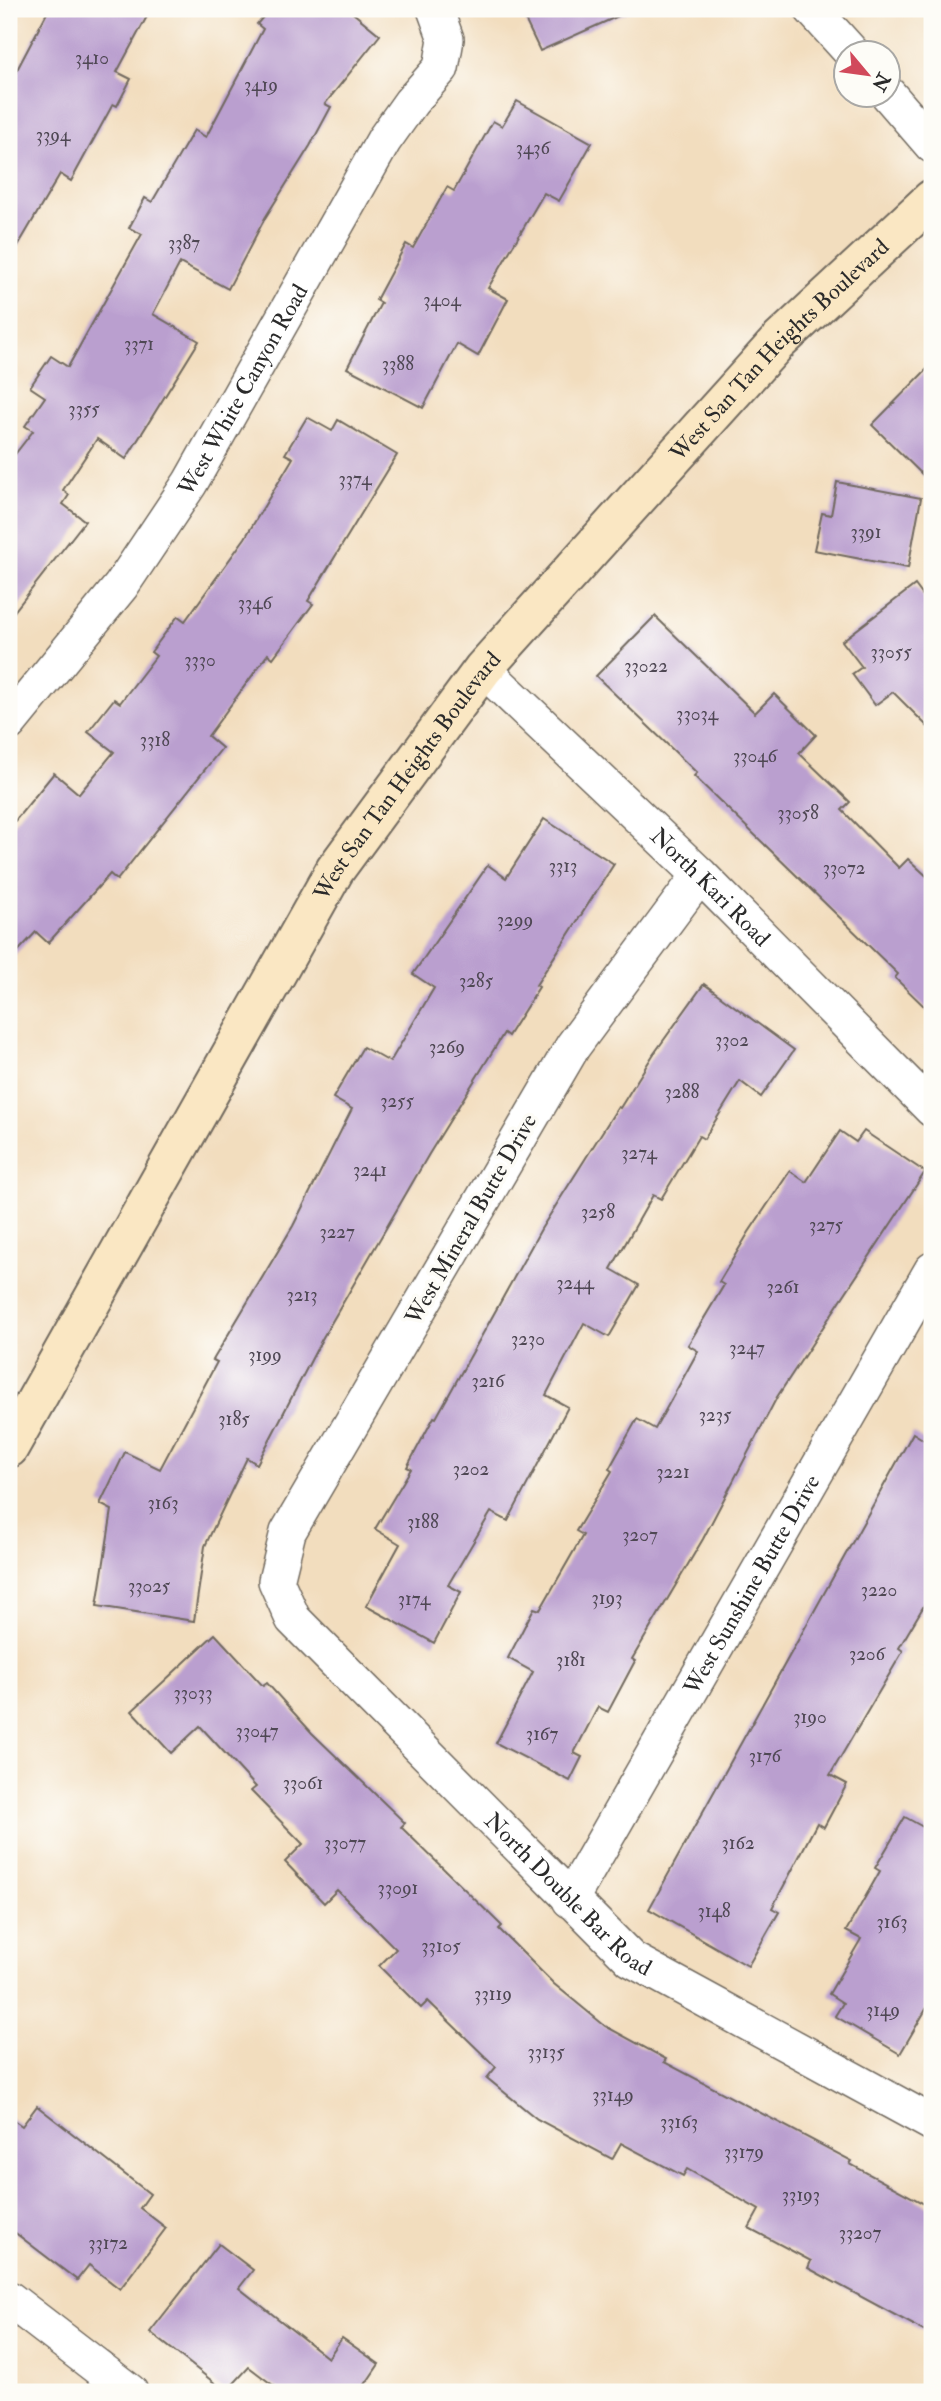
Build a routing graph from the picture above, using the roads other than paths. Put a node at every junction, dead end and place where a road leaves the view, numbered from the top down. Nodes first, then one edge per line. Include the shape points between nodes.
1 (812, 9) edge
2 (440, 24) edge
3 (838, 38) edge
4 (900, 108) edge
5 (932, 145) edge
6 (932, 199) edge
7 (483, 669) junction
8 (9, 723) edge
9 (700, 875) junction
10 (932, 1109) edge
11 (932, 1269) edge
12 (9, 1448) edge
13 (276, 1581) joint
14 (570, 1900) junction
15 (932, 2123) edge
16 (9, 2299) edge
17 (130, 2392) edge

1 - 3 street
2 - 8 street, West White Canyon Road via 441,68 384,140 191,483 121,586
4 - 5 street
6 - 7 street, West San Tan Heights Boulevard via 777,343
7 - 9 street, North Kari Road
7 - 12 street, West San Tan Heights Boulevard via 335,870
9 - 10 street, North Kari Road
9 - 13 street, West Mineral Butte Drive via 573,1046 288,1532
11 - 14 street, West Sunshine Butte Drive
13 - 14 street, North Double Bar Road via 293,1619
14 - 15 street, North Double Bar Road via 631,1959
16 - 17 street

